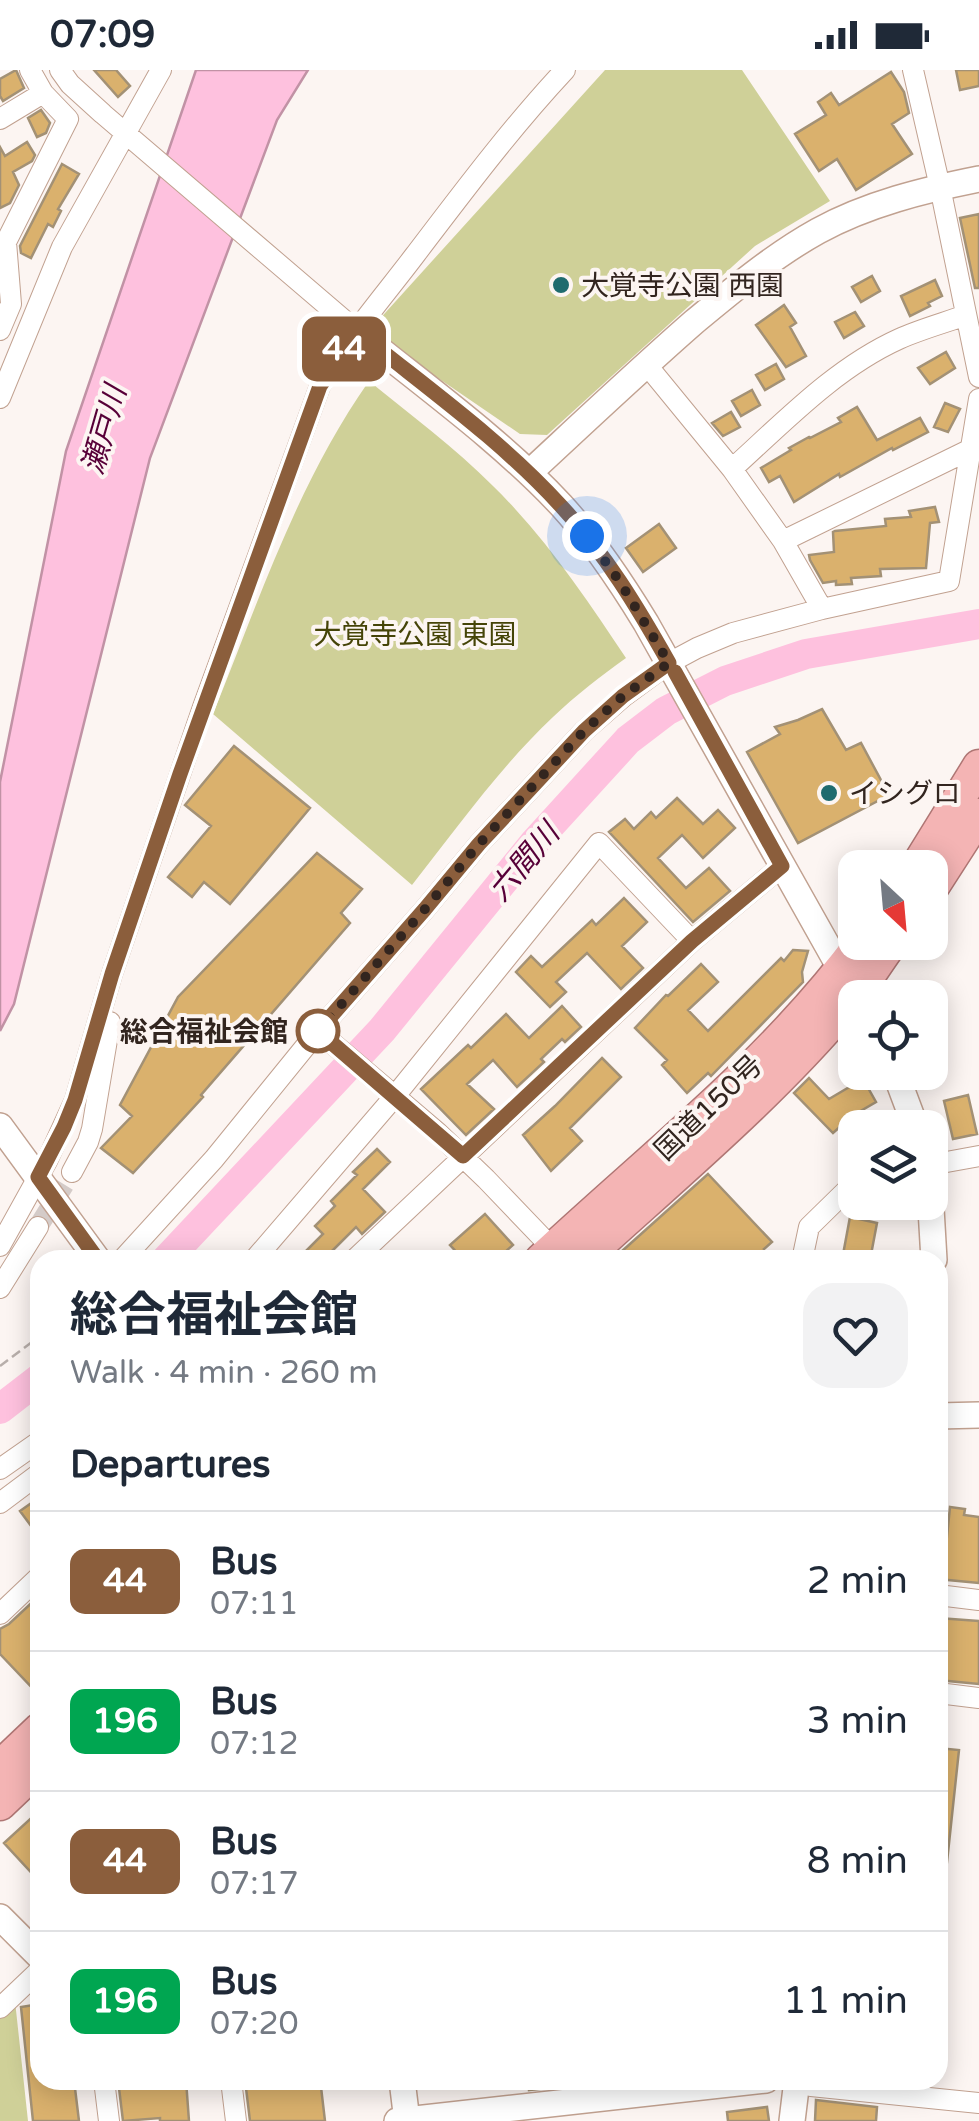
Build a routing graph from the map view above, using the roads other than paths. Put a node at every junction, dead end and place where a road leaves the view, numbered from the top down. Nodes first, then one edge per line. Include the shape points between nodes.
1 (30, 70) edge
2 (60, 70) edge
3 (161, 70) edge
4 (565, 70) edge
5 (913, 70) edge
6 (43, 93) junction
7 (0, 120) edge
8 (128, 135) junction
9 (979, 180) edge
10 (940, 188) junction
11 (966, 316) junction
12 (354, 328) junction
13 (0, 330) edge
14 (646, 364) junction
15 (979, 378) edge
16 (0, 398) edge
17 (979, 399) edge
18 (969, 450) junction
19 (732, 469) junction
20 (529, 473) junction
21 (783, 541) junction
22 (822, 609) junction
23 (672, 668) junction
24 (979, 766) edge
25 (979, 814) edge
26 (927, 850) edge
27 (948, 863) edge
28 (782, 866) junction
29 (692, 941) junction
30 (876, 960) edge
31 (846, 980) edge
32 (857, 980) edge
33 (105, 1000) junction
34 (838, 1006) edge
35 (322, 1034) junction
36 (388, 1090) junction
37 (0, 1126) edge
38 (463, 1156) junction
39 (979, 1156) edge
40 (948, 1162) edge
41 (72, 1172) tunnel mouth
42 (35, 1174) junction
43 (838, 1198) edge
44 (932, 1220) edge
45 (38, 1227) tunnel mouth
46 (0, 1246) edge
47 (91, 1250) edge
48 (131, 1250) edge
49 (262, 1250) edge
50 (364, 1250) edge
51 (553, 1250) edge
52 (567, 1250) edge
53 (804, 1250) edge
54 (933, 1250) edge
55 (0, 1288) edge
56 (979, 1415) edge
57 (948, 1416) edge
58 (30, 1448) edge
59 (0, 1470) edge
60 (30, 1481) edge
61 (0, 1504) edge
62 (30, 1586) edge
63 (948, 1596) edge
64 (979, 1600) edge
65 (0, 1614) edge
66 (948, 1694) edge
67 (979, 1698) edge
68 (30, 1738) edge
69 (0, 1767) edge
70 (30, 1776) edge
71 (0, 1804) edge
72 (0, 1916) edge
73 (30, 1946) edge
74 (30, 1980) edge
75 (0, 2008) edge
76 (105, 2090) edge
77 (232, 2090) edge
78 (403, 2090) edge
79 (676, 2090) edge
80 (796, 2090) edge
81 (852, 2090) edge
82 (979, 2102) edge
83 (407, 2120) edge
84 (109, 2121) edge
85 (236, 2121) edge
86 (397, 2121) edge
87 (792, 2121) edge

1 - 6 street
2 - 8 street
3 - 8 street
4 - 12 street
5 - 10 street
6 - 7 street
6 - 13 street via 68,119 6,242 10,304
8 - 12 street
8 - 16 street via 62,247
9 - 10 street
10 - 11 street
10 - 14 street via 852,215 806,238 746,278
11 - 15 street
11 - 19 street via 859,362
12 - 20 street
12 - 33 street via 320,386
14 - 19 street
14 - 20 street
17 - 18 street
18 - 21 street
18 - 22 street via 948,580
19 - 21 street
20 - 23 street via 587,536
21 - 22 street
22 - 23 street via 732,633 696,648
23 - 28 street
23 - 35 street via 623,696 584,731 479,844
24 - 26 highway
25 - 27 highway
28 - 29 street
28 - 31 street
29 - 36 street via 599,843
29 - 38 street
30 - 32 highway, 国道150号
33 - 41 street via 110,1030 92,1129
33 - 42 street via 75,1100
34 - 52 highway, 国道150号 via 818,1036 729,1126
35 - 36 street
35 - 48 street
36 - 38 street
36 - 49 street
37 - 42 street
38 - 50 street
38 - 51 street
39 - 40 street
42 - 46 street
42 - 47 street
43 - 53 street via 809,1226
44 - 54 street
45 - 55 street
56 - 57 street
58 - 59 street
60 - 61 street
62 - 65 street
63 - 64 street
66 - 67 street
68 - 69 highway
70 - 71 highway
72 - 73 street
74 - 75 street
76 - 84 street
77 - 85 street
78 - 83 street
79 - 83 street
80 - 87 street
81 - 82 street
83 - 86 street

